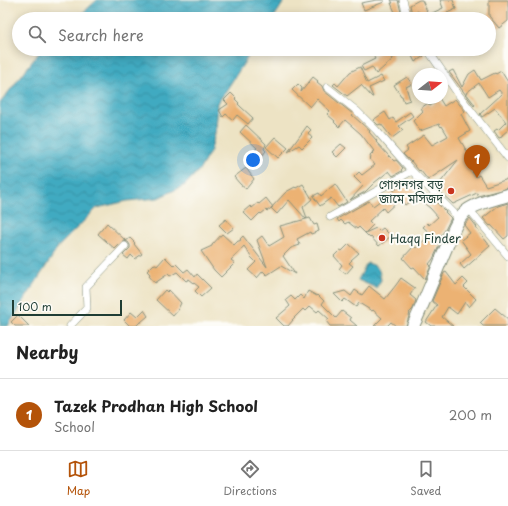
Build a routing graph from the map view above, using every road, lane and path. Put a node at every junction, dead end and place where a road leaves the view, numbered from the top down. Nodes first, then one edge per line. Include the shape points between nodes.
1 (402, 0) edge
2 (406, 12) edge
3 (432, 56) edge
4 (327, 87) dead end
5 (508, 158) edge
6 (412, 171) junction
7 (508, 195) edge
8 (469, 209) junction
9 (330, 217) dead end
10 (460, 218) junction
11 (126, 246) dead end
12 (508, 256) edge
13 (70, 326) edge
14 (413, 326) edge

1 - 2 street
3 - 5 street
4 - 6 street via 357,111
6 - 9 street
6 - 10 street
7 - 8 main road
8 - 10 main road
8 - 12 street
10 - 14 main road
11 - 13 street via 86,287 87,308

